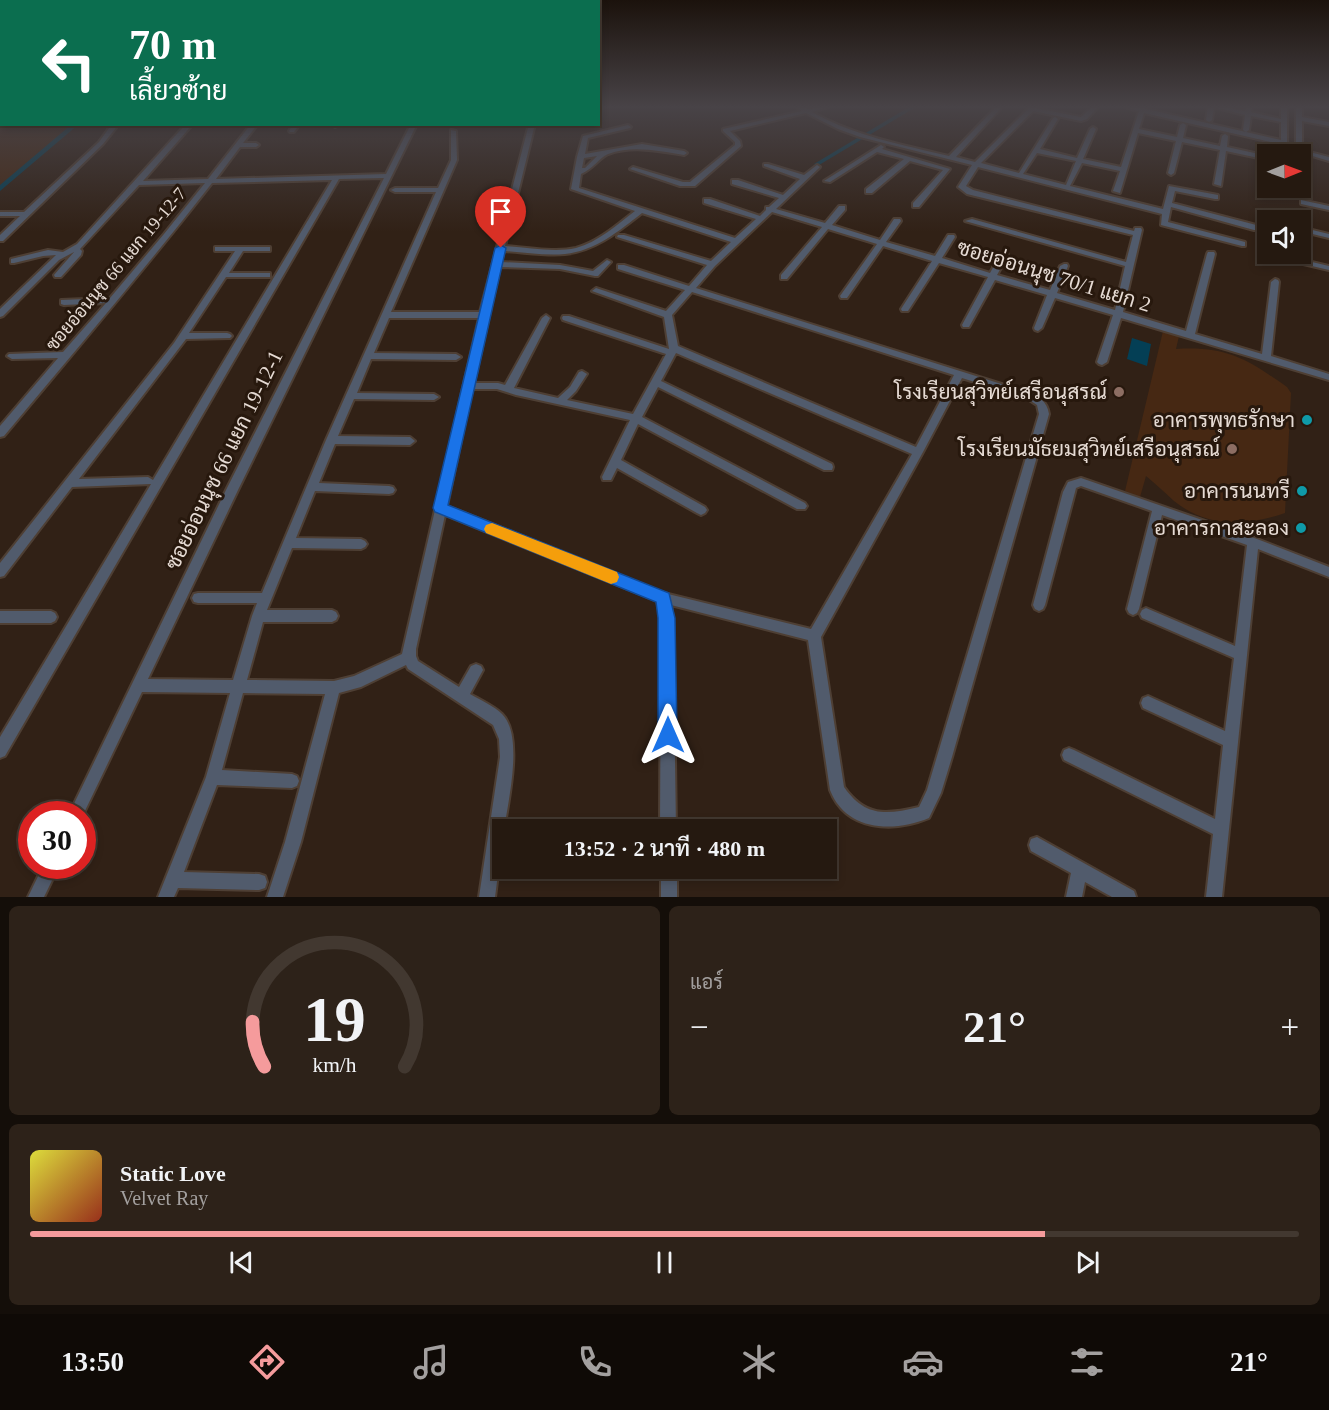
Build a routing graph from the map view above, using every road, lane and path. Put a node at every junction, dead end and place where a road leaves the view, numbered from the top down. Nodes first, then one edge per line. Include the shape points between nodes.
1 (94, 149) edge
2 (167, 149) edge
3 (236, 149) edge
4 (402, 149) edge
5 (454, 149) edge
6 (526, 149) edge
7 (583, 149) edge
8 (625, 149) edge
9 (659, 149) edge
10 (735, 149) edge
11 (917, 149) edge
12 (958, 149) edge
13 (991, 149) edge
14 (1083, 149) edge
15 (1129, 149) edge
16 (1177, 149) edge
17 (1223, 149) joint
18 (1299, 149) edge
19 (877, 150) joint
20 (1035, 150) joint
21 (606, 152) junction
22 (684, 153) dead end
23 (1257, 156) edge
24 (580, 157) junction
25 (950, 157) junction
26 (909, 159) junction
27 (1329, 159) edge
28 (1077, 160) junction
29 (976, 164) junction
30 (766, 165) dead end
31 (817, 167) dead end
32 (940, 167) junction
33 (633, 169) dead end
34 (1123, 170) junction
35 (1022, 172) dead end
36 (577, 173) junction
37 (1171, 173) dead end
38 (389, 176) junction
39 (336, 177) junction
40 (805, 178) junction
41 (211, 180) junction
42 (828, 181) dead end
43 (735, 182) dead end
44 (136, 183) junction
45 (1069, 184) dead end
46 (1218, 184) dead end
47 (395, 190) dead end
48 (440, 190) junction
49 (869, 191) dead end
50 (1117, 191) dead end
51 (783, 197) junction
52 (1215, 197) dead end
53 (707, 201) dead end
54 (1304, 202) dead end
55 (916, 205) dead end
56 (842, 208) dead end
57 (1166, 208) junction
58 (1329, 208) edge
59 (769, 209) junction
60 (641, 210) junction
61 (0, 214) edge
62 (26, 214) junction
63 (760, 218) junction
64 (897, 221) dead end
65 (969, 221) dead end
66 (825, 226) junction
67 (1257, 228) dead end
68 (1311, 232) edge
69 (1329, 236) edge
70 (621, 237) dead end
71 (951, 237) dead end
72 (0, 239) edge
73 (736, 241) junction
74 (882, 242) junction
75 (1242, 244) dead end
76 (501, 248) junction
77 (218, 249) dead end
78 (241, 249) junction
79 (267, 249) dead end
80 (75, 250) junction
81 (63, 254) junction
82 (1211, 254) dead end
83 (1004, 255) dead end
84 (937, 259) junction
85 (14, 261) dead end
86 (608, 262) dead end
87 (1311, 263) edge
88 (497, 264) junction
89 (712, 264) junction
90 (1130, 265) junction
91 (1064, 266) dead end
92 (621, 267) dead end
93 (1329, 268) edge
94 (58, 275) dead end
95 (224, 275) junction
96 (267, 275) dead end
97 (783, 277) dead end
98 (993, 277) junction
99 (1275, 282) dead end
100 (690, 288) junction
101 (596, 291) dead end
102 (1053, 295) junction
103 (844, 296) dead end
104 (113, 300) junction
105 (64, 302) dead end
106 (905, 309) dead end
107 (0, 314) edge
108 (1118, 314) junction
109 (386, 315) junction
110 (484, 315) junction
111 (668, 315) junction
112 (546, 318) dead end
113 (566, 318) dead end
114 (966, 325) dead end
115 (1038, 328) dead end
116 (1190, 335) junction
117 (183, 336) junction
118 (228, 336) dead end
119 (673, 350) junction
120 (66, 355) junction
121 (12, 356) dead end
122 (368, 356) junction
123 (456, 357) dead end
124 (1266, 358) junction
125 (1102, 362) dead end
126 (582, 374) dead end
127 (959, 374) junction
128 (1329, 377) edge
129 (655, 382) junction
130 (469, 386) junction
131 (508, 389) junction
132 (351, 396) junction
133 (434, 397) dead end
134 (561, 400) junction
135 (636, 418) junction
136 (0, 433) edge
137 (331, 440) junction
138 (410, 441) dead end
139 (918, 452) junction
140 (615, 462) junction
141 (828, 467) dead end
142 (607, 477) dead end
143 (148, 481) dead end
144 (69, 483) junction
145 (312, 487) junction
146 (389, 490) dead end
147 (801, 506) dead end
148 (440, 508) junction
149 (1158, 509) junction
150 (701, 510) dead end
151 (288, 543) junction
152 (1253, 543) junction
153 (361, 544) dead end
154 (0, 572) edge
155 (1329, 572) edge
156 (198, 598) dead end
157 (266, 598) junction
158 (663, 598) junction
159 (1039, 605) dead end
160 (1133, 609) dead end
161 (1146, 614) dead end
162 (258, 616) junction
163 (332, 616) dead end
164 (0, 617) edge
165 (51, 617) dead end
166 (814, 636) junction
167 (1241, 655) junction
168 (409, 657) junction
169 (476, 670) dead end
170 (139, 686) junction
171 (239, 688) junction
172 (334, 688) junction
173 (460, 697) junction
174 (1148, 703) dead end
175 (1232, 742) junction
176 (0, 751) edge
177 (1069, 755) dead end
178 (213, 777) junction
179 (292, 781) dead end
180 (82, 801) edge
181 (668, 819) edge
182 (1221, 830) junction
183 (1037, 845) dead end
184 (1080, 870) junction
185 (45, 879) edge
186 (669, 879) edge
187 (173, 880) junction
188 (259, 882) dead end
189 (36, 897) edge
190 (166, 897) edge
191 (275, 897) edge
192 (487, 897) edge
193 (669, 897) edge
194 (1074, 897) edge
195 (1128, 897) edge
196 (1214, 897) edge

1 - 62 street
2 - 44 street
3 - 41 street, ซอยอ่อนนุช 66 แยก 19-12-7
4 - 38 street, ซอยอ่อนนุช 66 แยก 19-12-1
5 - 48 street via 454,160
6 - 76 street
7 - 24 street
8 - 21 street
9 - 22 street
10 - 33 street via 695,183 683,184
11 - 25 street
12 - 25 street
13 - 29 street
14 - 28 street
15 - 34 street
16 - 37 street
17 - 23 street
17 - 46 street
18 - 27 street
19 - 26 street
19 - 42 street
20 - 28 street
20 - 35 street
21 - 24 street
21 - 36 street
24 - 36 street
25 - 29 street
25 - 32 street
26 - 32 street
26 - 49 street
28 - 34 street
28 - 45 street
29 - 57 street
29 - 90 street via 963,185 966,190 1138,232
30 - 40 street
31 - 40 street
32 - 55 street via 947,169
34 - 50 street
36 - 60 street via 574,187 578,190
38 - 39 street
38 - 170 street, ซอยอ่อนนุช 66 แยก 19-12-1
39 - 41 street
39 - 176 street
40 - 51 street
41 - 44 street
41 - 104 street, ซอยอ่อนนุช 66 แยก 19-12-7
43 - 51 street
44 - 80 street
47 - 48 street
48 - 109 street
51 - 59 street
52 - 57 street via 1172,188
53 - 63 street
54 - 58 street
56 - 66 street
57 - 67 street
57 - 75 street via 1164,223
59 - 63 street
59 - 66 street, ซอยอ่อนนุช 70/1 แยก 2
60 - 73 street
60 - 76 street via 619,228 579,249
61 - 62 street
62 - 72 street
63 - 73 street
64 - 74 street
65 - 90 street
66 - 74 street, ซอยอ่อนนุช 70/1 แยก 2
66 - 97 street
68 - 69 street
70 - 89 street
71 - 84 street
73 - 89 street
74 - 84 street, ซอยอ่อนนุช 70/1 แยก 2
74 - 103 street
76 - 88 street
77 - 78 street
78 - 79 street
78 - 95 street
80 - 81 street
80 - 94 street via 77,255
81 - 85 street via 35,253 24,261
81 - 107 street
82 - 116 street
83 - 98 street
84 - 98 street, ซอยอ่อนนุช 70/1 แยก 2
84 - 106 street
86 - 88 street via 595,274 560,267
87 - 93 street
88 - 110 street
89 - 100 street
90 - 108 street
91 - 102 street
92 - 100 street
95 - 96 street
95 - 117 street
98 - 102 street, ซอยอ่อนนุช 70/1 แยก 2
98 - 114 street
99 - 124 street
100 - 111 street
100 - 127 street
101 - 111 street
102 - 108 street, ซอยอ่อนนุช 70/1 แยก 2
102 - 115 street
104 - 105 street
104 - 120 street, ซอยอ่อนนุช 66 แยก 19-12-7
108 - 116 street, ซอยอ่อนนุช 70/1 แยก 2
108 - 125 street
109 - 110 street
109 - 122 street
110 - 130 street
111 - 119 street
112 - 131 street
113 - 119 street
116 - 124 street, ซอยอ่อนนุช 70/1 แยก 2
117 - 118 street
117 - 144 street
119 - 129 street
119 - 139 street
120 - 121 street
120 - 136 street, ซอยอ่อนนุช 66 แยก 19-12-7
122 - 123 street
122 - 132 street
124 - 128 street, ซอยอ่อนนุช 70/1 แยก 2
126 - 134 street
127 - 139 street
127 - 166 street via 1034,398 1044,407 1044,414 934,793 924,813 893,821 864,817 846,806 837,789
129 - 135 street
129 - 141 street
130 - 131 street
130 - 148 street
131 - 134 street
132 - 133 street
132 - 137 street
134 - 135 street
135 - 140 street
135 - 147 street
137 - 138 street
137 - 145 street
139 - 166 street
140 - 142 street
140 - 150 street
143 - 144 street
144 - 154 street
145 - 146 street
145 - 151 street
148 - 158 street
148 - 168 street
149 - 152 street
149 - 159 street via 1081,482 1072,485
149 - 160 street
151 - 153 street
151 - 157 street
152 - 155 street
152 - 167 street
156 - 157 street
157 - 162 street
158 - 166 street
158 - 181 street via 667,618
161 - 167 street
162 - 163 street
162 - 171 street
164 - 165 street
167 - 175 street
168 - 172 street
168 - 173 street via 412,665
169 - 173 street
170 - 171 street
170 - 180 street, ซอยอ่อนนุช 66 แยก 19-12-1
171 - 172 street
171 - 178 street
172 - 191 street
173 - 192 street via 498,720 506,739 507,757
174 - 175 street
175 - 182 street
177 - 182 street
178 - 179 street
178 - 187 street
182 - 196 street
183 - 184 street
184 - 194 street
184 - 195 street
185 - 189 street
186 - 193 street
187 - 188 street
187 - 190 street

